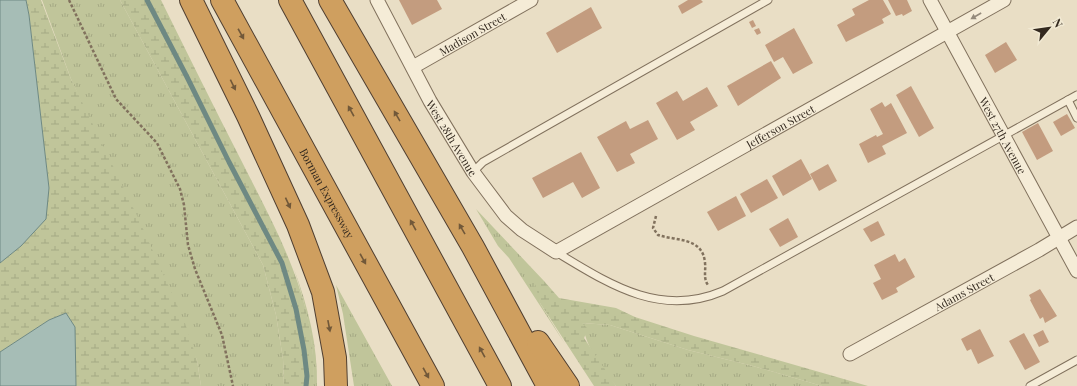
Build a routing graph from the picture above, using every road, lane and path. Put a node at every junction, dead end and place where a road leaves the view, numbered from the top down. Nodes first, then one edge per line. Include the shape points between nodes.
1 (69, 0) edge
2 (191, 0) edge
3 (222, 0) edge
4 (290, 0) edge
5 (330, 0) edge
6 (377, 0) edge
7 (531, 0) edge
8 (768, 0) edge
9 (930, 0) edge
10 (1004, 0) edge
11 (948, 32) junction
12 (413, 67) junction
13 (1077, 95) edge
14 (1068, 100) junction
15 (1077, 118) edge
16 (1004, 136) junction
17 (473, 172) junction
18 (656, 216) dead end
19 (1077, 227) edge
20 (1059, 237) junction
21 (473, 247) junction
22 (556, 252) junction
23 (1077, 271) edge
24 (723, 292) junction
25 (850, 354) dead end
26 (1077, 360) edge
27 (233, 386) edge
28 (336, 386) edge
29 (433, 386) edge
30 (500, 386) edge
31 (548, 386) edge
32 (568, 386) edge
33 (1030, 386) edge

1 - 27 path via 116,99 157,143 180,188 188,245 222,335
2 -> 28 highway via 298,226 323,292 335,358
3 -> 29 highway, Borman Expressway
30 -> 4 highway
21 -> 5 highway
6 - 12 street, West 28th Avenue
7 - 12 street, Madison Street
8 - 17 lane via 483,162
9 - 11 street, West 27th Avenue
10 -> 11 street, Jefferson Street
11 - 16 street, West 27th Avenue
11 - 22 street, Jefferson Street
12 - 17 street, West 28th Avenue via 430,101
13 - 14 lane
14 - 15 lane
14 - 16 lane
16 - 20 street, West 27th Avenue
16 - 24 lane
17 - 22 street, West 28th Avenue via 506,216 522,230
18 - 24 path via 653,228 655,232 663,237 687,241 699,248 704,260 705,280 713,287 719,286
19 - 20 street, Adams Street
20 - 23 street, West 27th Avenue
20 - 25 street, Adams Street
21 - 31 highway
21 - 32 highway
22 - 24 lane via 591,274 630,293 648,298 679,302 708,298
26 - 33 lane

